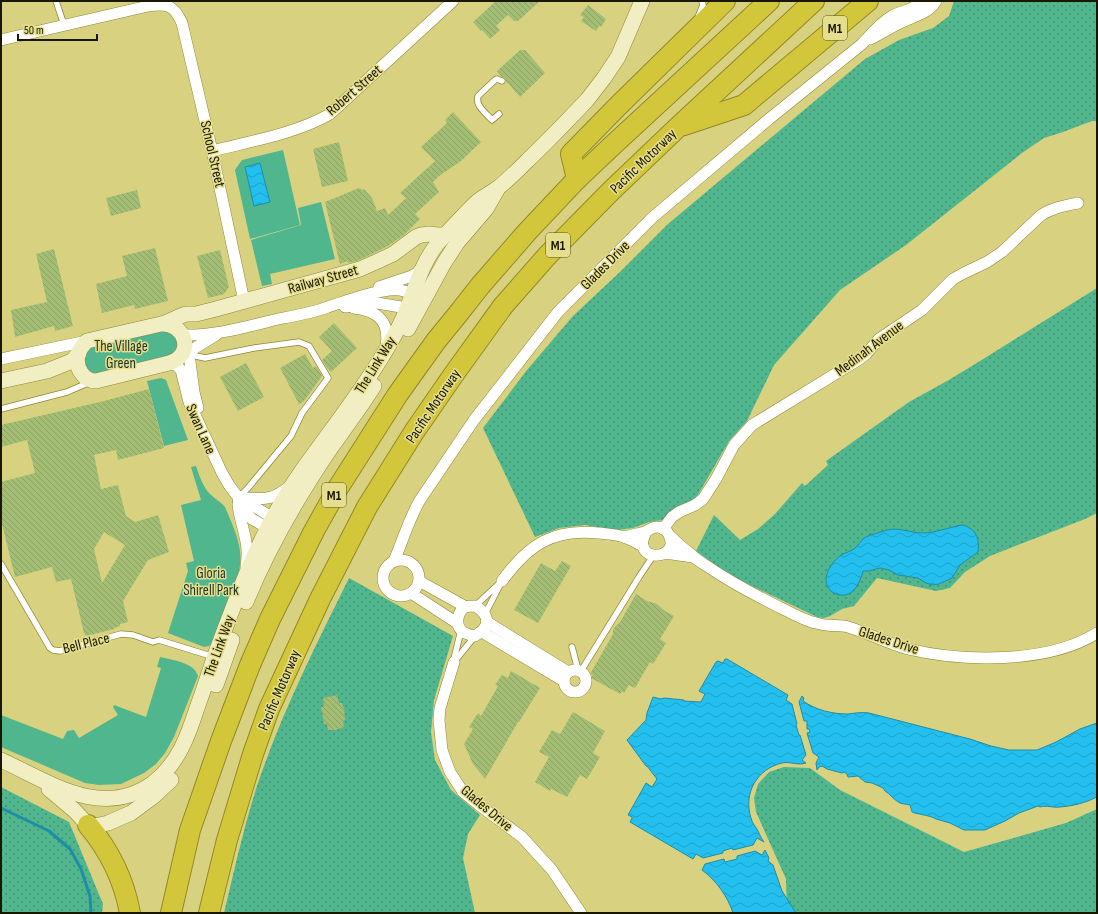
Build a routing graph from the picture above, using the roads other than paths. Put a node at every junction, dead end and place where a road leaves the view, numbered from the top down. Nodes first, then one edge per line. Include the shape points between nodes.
1 (56, 1) edge
2 (453, 1) edge
3 (642, 1) edge
4 (702, 1) edge
5 (725, 1) edge
6 (769, 1) edge
7 (814, 1) edge
8 (868, 1) edge
9 (923, 1) edge
10 (936, 1) edge
11 (64, 25) junction
12 (693, 32) junction
13 (1, 40) edge
14 (862, 44) junction
15 (502, 81) dead end
16 (499, 114) dead end
17 (677, 128) junction
18 (212, 151) junction
19 (577, 179) junction
20 (498, 188) junction
21 (1078, 203) dead end
22 (445, 235) junction
23 (423, 266) junction
24 (349, 300) junction
25 (244, 301) junction
26 (413, 304) junction
27 (332, 308) junction
28 (196, 314) junction
29 (161, 324) junction
30 (220, 333) junction
31 (83, 347) junction
32 (182, 348) junction
33 (385, 351) junction
34 (1, 359) edge
35 (46, 371) junction
36 (91, 380) junction
37 (1, 382) edge
38 (1, 409) edge
39 (202, 430) junction
40 (293, 484) junction
41 (239, 499) junction
42 (274, 525) junction
43 (646, 532) junction
44 (667, 533) junction
45 (405, 536) junction
46 (624, 537) junction
47 (643, 546) junction
48 (665, 553) junction
49 (653, 556) junction
50 (693, 557) junction
51 (407, 560) junction
52 (394, 561) junction
53 (1, 564) edge
54 (244, 580) junction
55 (419, 581) junction
56 (502, 581) junction
57 (411, 593) junction
58 (470, 606) junction
59 (482, 626) junction
60 (459, 627) junction
61 (1097, 633) edge
62 (572, 647) dead end
63 (217, 662) junction
64 (454, 662) junction
65 (573, 674) junction
66 (1, 760) edge
67 (32, 775) junction
68 (88, 825) junction
69 (130, 913) edge
70 (171, 913) edge
71 (209, 913) edge
72 (581, 913) edge

1 - 11 lane
2 - 18 street, Robert Street via 330,114 289,131
3 - 20 main road, Railway Street via 618,57 595,91 542,147
4 - 12 lane via 703,5
5 - 12 highway
6 - 19 highway, M1
7 - 17 highway, Pacific Motorway / M1
8 - 17 highway, M1 via 744,105
9 - 14 street, Glades Drive via 886,20
10 - 14 street, Glades Drive via 926,12
11 - 13 street
11 - 18 street, School Street via 155,4 166,5 174,10 182,23
12 - 19 highway via 571,154
14 - 45 street, Glades Drive via 653,217 558,312 474,420 412,513
15 - 16 lane via 495,80 477,99 492,120
17 - 71 highway, Pacific Motorway / M1 via 547,256 503,306 418,426 367,507 320,599 269,709 227,840
18 - 25 street, School Street
19 - 70 highway, M1 via 480,286 436,341 398,394 338,488 314,531 282,594 235,703 190,830
20 - 22 main road, Railway Street via 478,201
20 - 26 main road, Railway Street via 486,209 457,243
21 - 44 street, Medinah Avenue via 1047,211 1002,252 954,279 922,310 879,339 858,360 752,425 734,445 703,499 672,517
22 - 23 main road, Railway Street
22 - 25 main road, Railway Street via 421,234 385,258 360,269
23 - 24 street, Railway Street via 412,276
23 - 26 main road, Railway Street via 417,279
24 - 26 street, Railway Street via 387,290 407,292
24 - 27 street, Railway Street
25 - 28 main road, Railway Street
26 - 27 street, Railway Street via 377,303
26 - 33 main road, The Link Way
26 - 42 main road via 376,383 361,407 294,504
27 - 30 street, Railway Street
27 - 33 street, Railway Street via 362,309 377,316 387,330
28 - 29 main road, Railway Street via 179,316
28 - 32 main road via 187,323
29 - 31 main road, Railway Street
29 - 32 main road, Railway Street via 175,326
30 - 32 street, Railway Street
30 - 32 street, Railway Street via 196,335
31 - 34 street, Railway Street
31 - 35 main road, Railway Street via 72,361
31 - 36 main road via 77,360 78,365 81,374
32 - 36 main road, Railway Street
32 - 39 street via 190,364
32 - 39 street, Swan Lane via 175,364 181,370 189,402
32 - 41 lane via 205,358 299,342 308,346 328,378 302,413 291,436
33 - 40 main road, The Link Way
35 - 36 main road, Railway Street
35 - 37 main road, Railway Street
36 - 38 lane, Railway Street via 64,394
39 - 41 street, Swan Lane via 222,473
40 - 41 street via 272,498
40 - 42 main road, The Link Way
41 - 42 street, Swan Lane via 241,508 252,519
41 - 54 street, Swan Lane via 239,513 247,548
42 - 54 main road, The Link Way via 254,555
42 - 63 main road via 262,565
43 - 44 street, Glades Drive via 658,527
43 - 46 street, Glades Drive
43 - 47 street
44 - 48 street via 670,546
44 - 50 street, Glades Drive
45 - 51 street, Glades Drive
45 - 52 street, Glades Drive
46 - 47 street, Glades Drive
46 - 56 street, Glades Drive via 583,532 569,532 556,536 531,549
47 - 49 street, Glades Drive
48 - 49 street, Glades Drive
48 - 50 street, Glades Drive
49 - 65 lane
50 - 61 street, Glades Drive via 739,586 810,621 847,626 888,643 936,654 964,658 1034,655 1058,650 1086,640
51 - 52 street
51 - 55 street via 417,568
52 - 57 street, Glades Drive via 387,565 384,572 385,587 396,596
53 - 63 lane, Bell Place via 53,650 60,651 121,634 153,642 159,640
54 - 63 main road, The Link Way
55 - 57 street
55 - 58 street
56 - 58 lane, Glades Drive
56 - 59 lane, Glades Drive
57 - 60 street
58 - 59 street via 481,609
58 - 60 street, Glades Drive via 459,614
59 - 60 street via 467,634
59 - 64 lane, Glades Drive
59 - 65 street
60 - 64 lane, Glades Drive
62 - 65 lane
63 - 67 main road, The Link Way via 179,754 164,773 144,788 118,798 90,798
63 - 68 main road via 193,745 173,778 157,793 117,820 95,826
64 - 72 street, Glades Drive via 438,720 442,750 450,772 463,792 522,837 552,870
66 - 67 main road, The Link Way
67 - 68 main road, The Link Way
68 - 69 highway via 102,842 113,863

